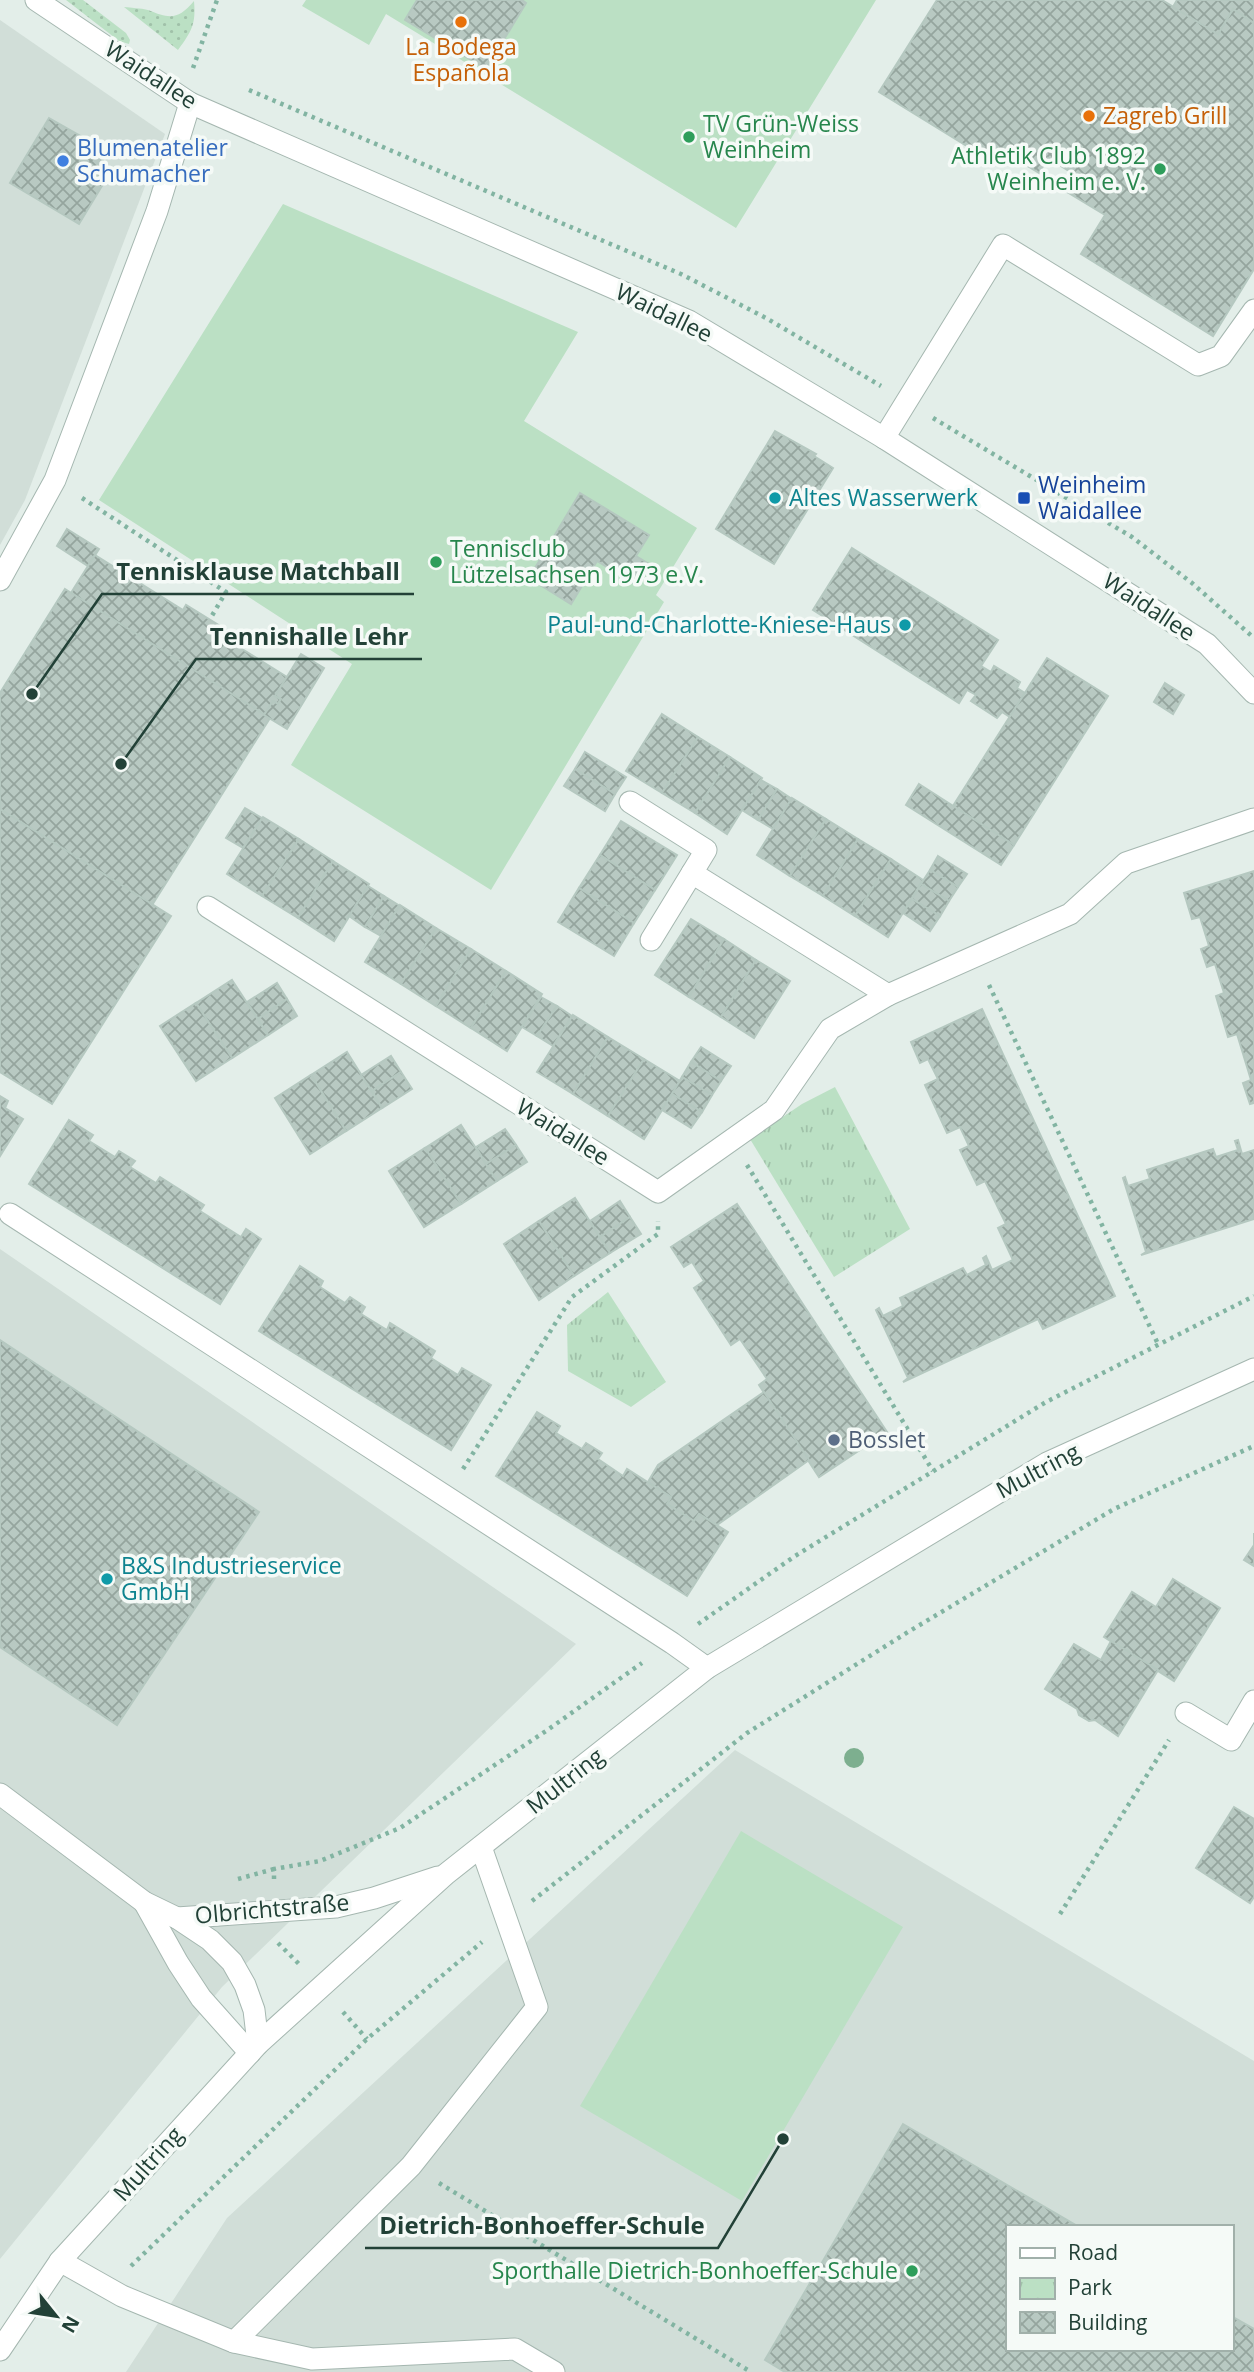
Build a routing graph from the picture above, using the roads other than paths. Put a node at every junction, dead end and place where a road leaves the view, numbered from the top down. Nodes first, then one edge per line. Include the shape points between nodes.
1 (36, 0) edge
2 (190, 103) junction
3 (1254, 310) edge
4 (884, 438) junction
5 (0, 580) edge
6 (1254, 693) edge
7 (630, 802) dead end
8 (1254, 819) edge
9 (692, 873) junction
10 (208, 907) dead end
11 (651, 940) dead end
12 (888, 995) junction
13 (10, 1214) dead end
14 (1254, 1369) edge
15 (707, 1668) junction
16 (1254, 1701) edge
17 (1186, 1713) road end
18 (0, 1794) edge
19 (481, 1847) junction
20 (446, 1874) junction
21 (144, 1902) junction
22 (177, 1918) junction
23 (254, 2048) junction
24 (60, 2261) junction
25 (234, 2342) junction
26 (0, 2350) edge
27 (554, 2372) edge

1 - 2 street, Waidallee
2 - 4 street, Waidallee via 689,321
2 - 5 street via 158,211 55,480
3 - 4 street via 1221,356 1198,365 1003,245
4 - 6 street, Waidallee via 1207,644
7 - 9 street via 706,850
8 - 12 street via 1126,863 1070,914
9 - 11 street
9 - 12 street
10 - 12 street, Waidallee via 658,1192 774,1110 830,1029
13 - 15 street
14 - 15 street, Multring via 1047,1463
15 - 19 street, Multring
16 - 17 street via 1231,1740
18 - 21 street, Olbrichtstraße
19 - 20 street, Multring
19 - 25 street via 537,2007 411,2166
20 - 22 street, Olbrichtstraße via 336,1906
20 - 23 street, Multring
21 - 22 street, Olbrichtstraße
21 - 23 street, Olbrichtstraße via 201,1997
22 - 23 street, Olbrichtstraße via 232,1962 254,2010
23 - 24 street, Multring
24 - 25 street via 122,2296
24 - 26 street, Multring
25 - 27 street via 312,2359 515,2349

